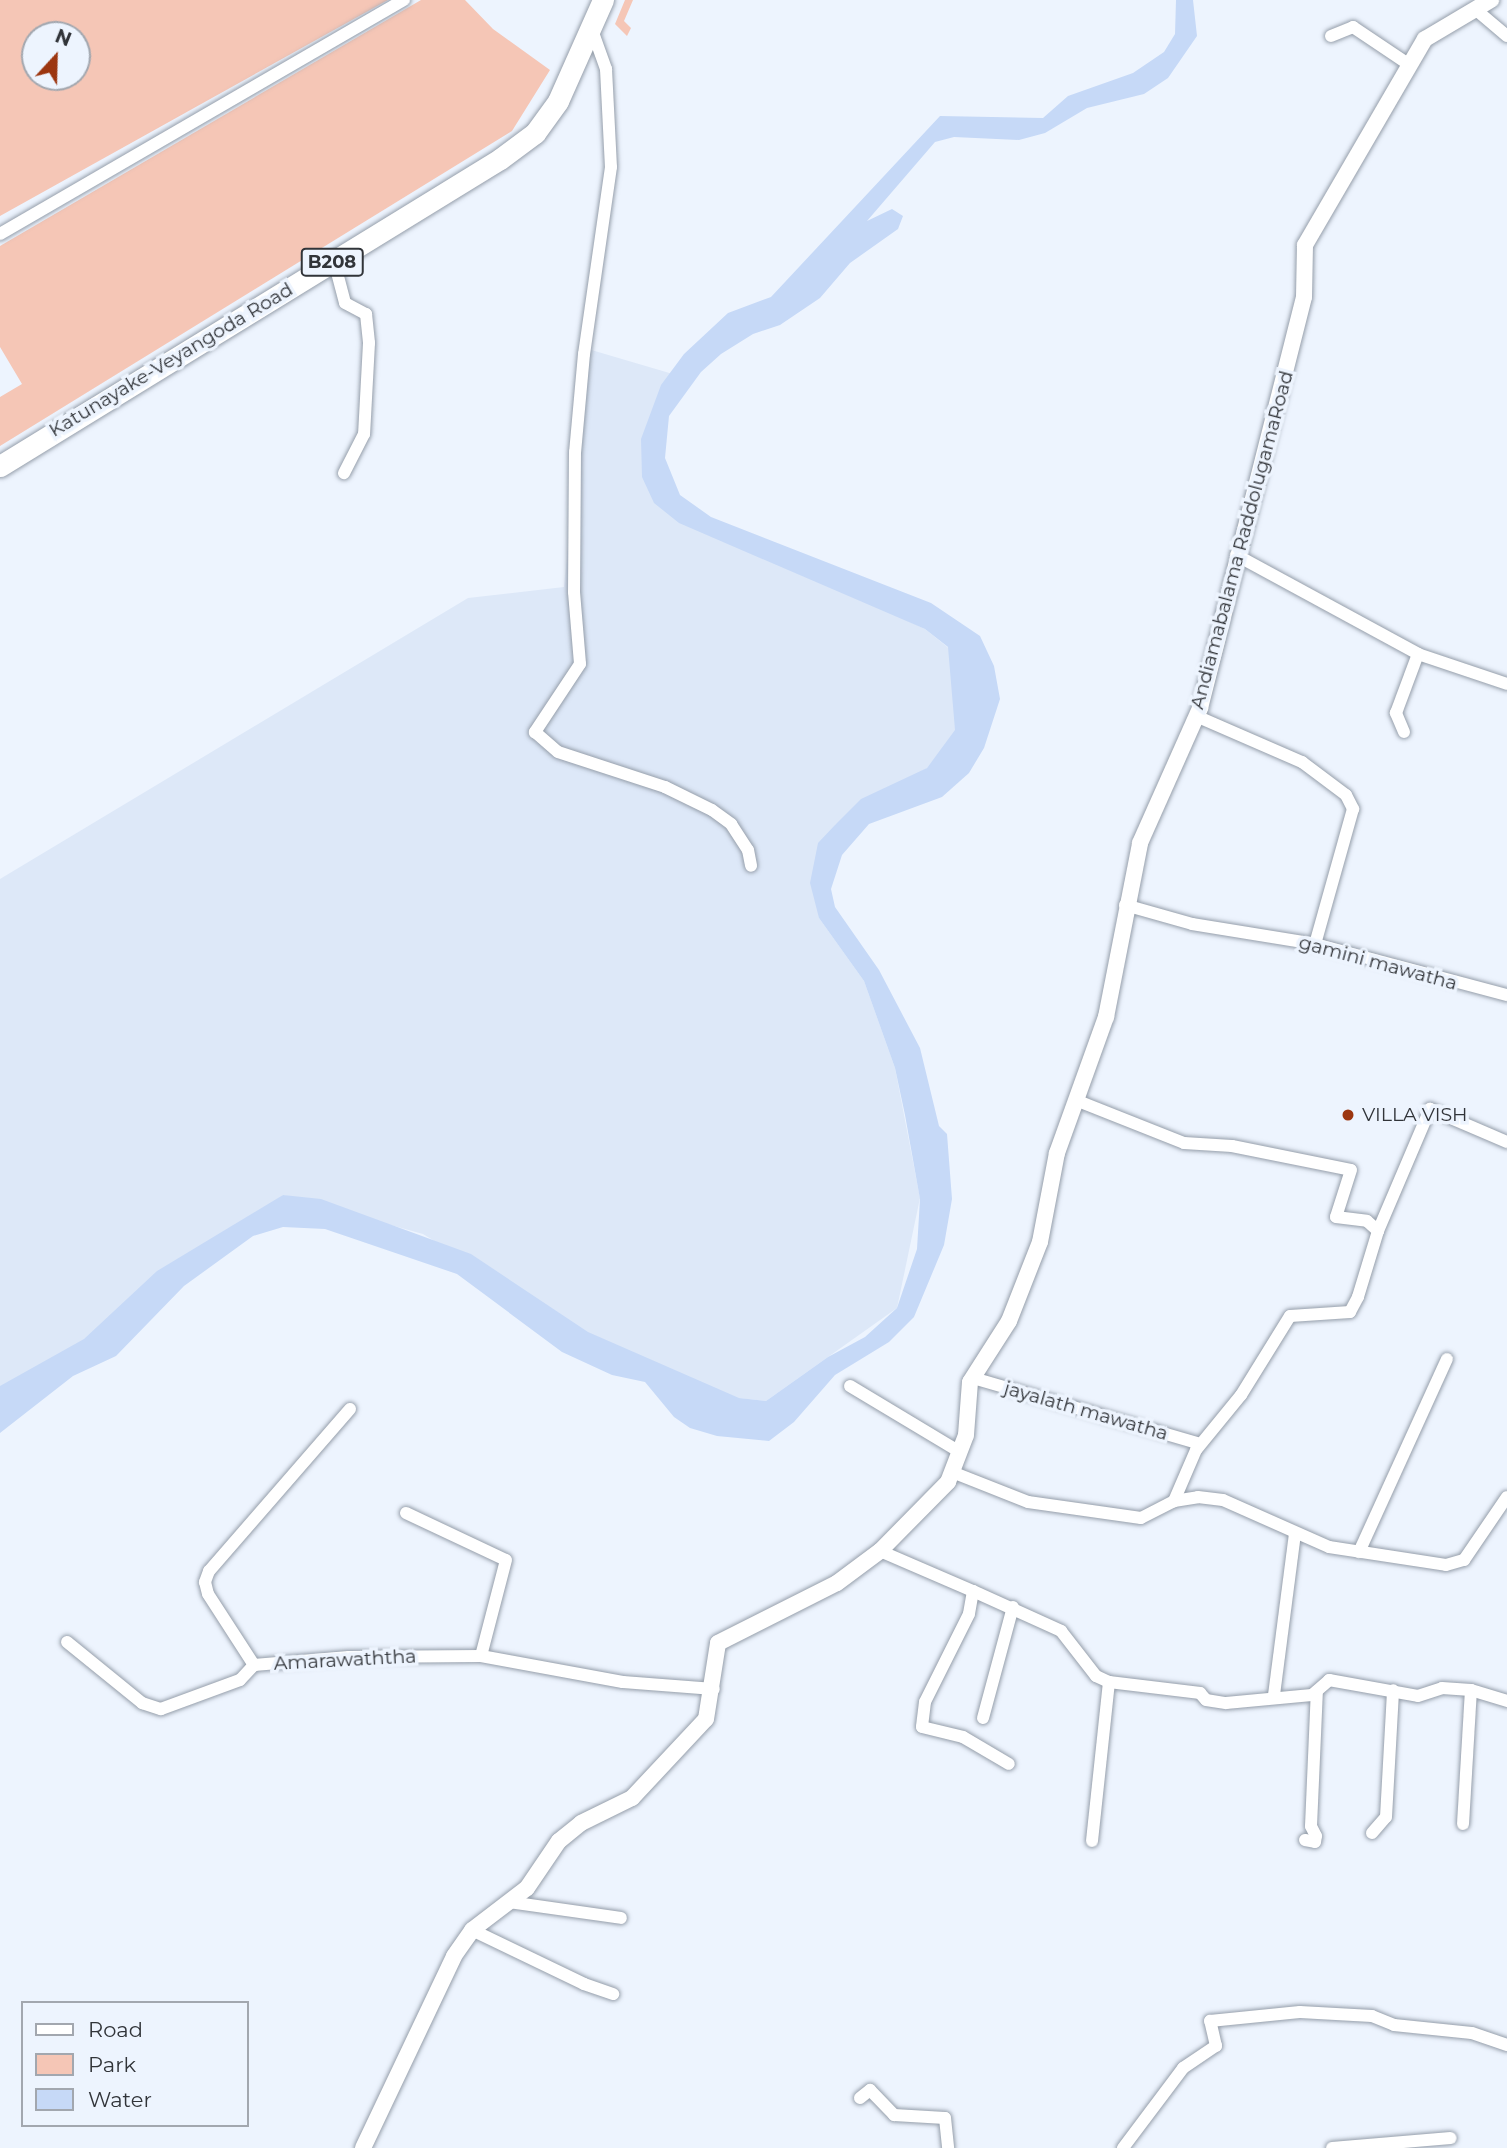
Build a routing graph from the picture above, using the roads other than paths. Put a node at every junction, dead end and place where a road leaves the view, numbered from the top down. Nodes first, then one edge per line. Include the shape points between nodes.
1 (404, 0) edge
2 (603, 0) edge
3 (1491, 0) edge
4 (1475, 9) junction
5 (591, 27) junction
6 (1331, 36) dead end
7 (1507, 36) edge
8 (1408, 64) junction
9 (0, 234) edge
10 (334, 261) junction
11 (0, 466) edge
12 (344, 473) dead end
13 (1236, 555) junction
14 (1418, 654) junction
15 (1507, 684) edge
16 (1196, 716) junction
17 (1404, 732) dead end
18 (751, 866) dead end
19 (1125, 905) junction
20 (1315, 944) junction
21 (1507, 995) edge
22 (1078, 1101) junction
23 (1507, 1142) edge
24 (1378, 1231) junction
25 (1447, 1359) dead end
26 (972, 1378) junction
27 (850, 1386) dead end
28 (350, 1409) dead end
29 (1200, 1444) junction
30 (960, 1452) junction
31 (952, 1472) junction
32 (1507, 1497) edge
33 (1174, 1501) junction
34 (406, 1513) dead end
35 (1294, 1534) junction
36 (880, 1551) junction
37 (1359, 1552) junction
38 (973, 1591) junction
39 (1013, 1607) junction
40 (67, 1642) dead end
41 (481, 1656) junction
42 (254, 1665) junction
43 (1109, 1682) junction
44 (714, 1689) junction
45 (1394, 1690) junction
46 (1471, 1690) junction
47 (1317, 1691) junction
48 (1274, 1695) junction
49 (1507, 1701) edge
50 (983, 1718) dead end
51 (1009, 1764) dead end
52 (1463, 1824) dead end
53 (1372, 1833) dead end
54 (1305, 1840) dead end
55 (1092, 1841) dead end
56 (509, 1902) junction
57 (621, 1918) dead end
58 (472, 1930) junction
59 (613, 1994) dead end
60 (1507, 2045) edge
61 (860, 2098) dead end
62 (1451, 2138) dead end
63 (362, 2148) edge
64 (948, 2148) edge
65 (1123, 2148) edge
66 (1332, 2148) edge

1 - 9 street
2 - 5 main road, Katunayake-Veyangoda Road / B208
3 - 4 street, Andiamabalama RaddolugamaRoad
4 - 7 street
4 - 8 street, Andiamabalama RaddolugamaRoad via 1425,38
5 - 10 main road, Katunayake-Veyangoda Road / B208 via 558,101 535,132 500,159
5 - 18 street via 606,69 611,167 575,452 574,592 580,664 535,732 558,752 665,787 712,810 737,833
6 - 8 street via 1353,27
8 - 13 street, Andiamabalama RaddolugamaRoad via 1360,158 1305,245 1304,297
10 - 11 main road, Katunayake-Veyangoda Road / B208
10 - 12 street via 345,303 366,314 369,343 364,434
13 - 14 street
13 - 16 street, Andiamabalama RaddolugamaRoad
14 - 15 street
14 - 17 street via 1396,713
16 - 19 street, Andiamabalama RaddolugamaRoad via 1140,843
16 - 20 street via 1302,762 1346,795 1353,809
19 - 20 street, gamini mawatha via 1192,925
19 - 22 street, Andiamabalama RaddolugamaRoad via 1106,1017
20 - 21 street, gamini mawatha
22 - 24 street via 1184,1143 1232,1146 1351,1170 1336,1217 1367,1221
22 - 26 street, Andiamabalama RaddolugamaRoad via 1057,1153 1040,1242 1009,1321
23 - 24 street via 1430,1108
24 - 29 street via 1359,1297 1350,1312 1290,1316 1241,1395
25 - 37 street
26 - 29 street, jayalath mawatha
26 - 30 street, Andiamabalama RaddolugamaRoad
27 - 30 street
28 - 42 street, Amarawaththa via 209,1570 208,1594
29 - 33 street
30 - 31 street, Andiamabalama RaddolugamaRoad
31 - 33 street via 1028,1502 1141,1518
31 - 36 street, Andiamabalama RaddolugamaRoad via 948,1482
32 - 37 street via 1464,1560 1446,1565
33 - 35 street via 1198,1497 1223,1500
34 - 41 street via 506,1560
35 - 37 street
35 - 48 street
36 - 38 street
36 - 44 street, Andiamabalama RaddolugamaRoad via 804,1600 728,1634 718,1643
38 - 39 street
38 - 51 street via 969,1614 925,1702 922,1727 963,1737
39 - 43 street via 1061,1631 1096,1676
39 - 50 street
40 - 42 street via 142,1703 161,1709 240,1680
41 - 42 street, Amarawaththa via 349,1657
41 - 44 street, Amarawaththa via 623,1682
43 - 48 street via 1200,1693 1206,1700 1226,1703
43 - 55 street
44 - 56 street, Andiamabalama RaddolugamaRoad via 706,1719 632,1798 559,1840 527,1888
45 - 46 street via 1418,1696 1442,1688
45 - 47 street via 1329,1680
45 - 53 street via 1387,1817
46 - 49 street
46 - 52 street
47 - 48 street via 1312,1695
47 - 54 street via 1311,1826 1316,1836 1315,1842
56 - 57 street
56 - 58 street, Andiamabalama RaddolugamaRoad
58 - 59 street
58 - 63 street, Andiamabalama RaddolugamaRoad via 454,1956
60 - 65 street via 1472,2033 1394,2025 1372,2016 1300,2012 1210,2021 1216,2046 1183,2067
61 - 64 street via 870,2091 894,2115 945,2118
62 - 66 street

